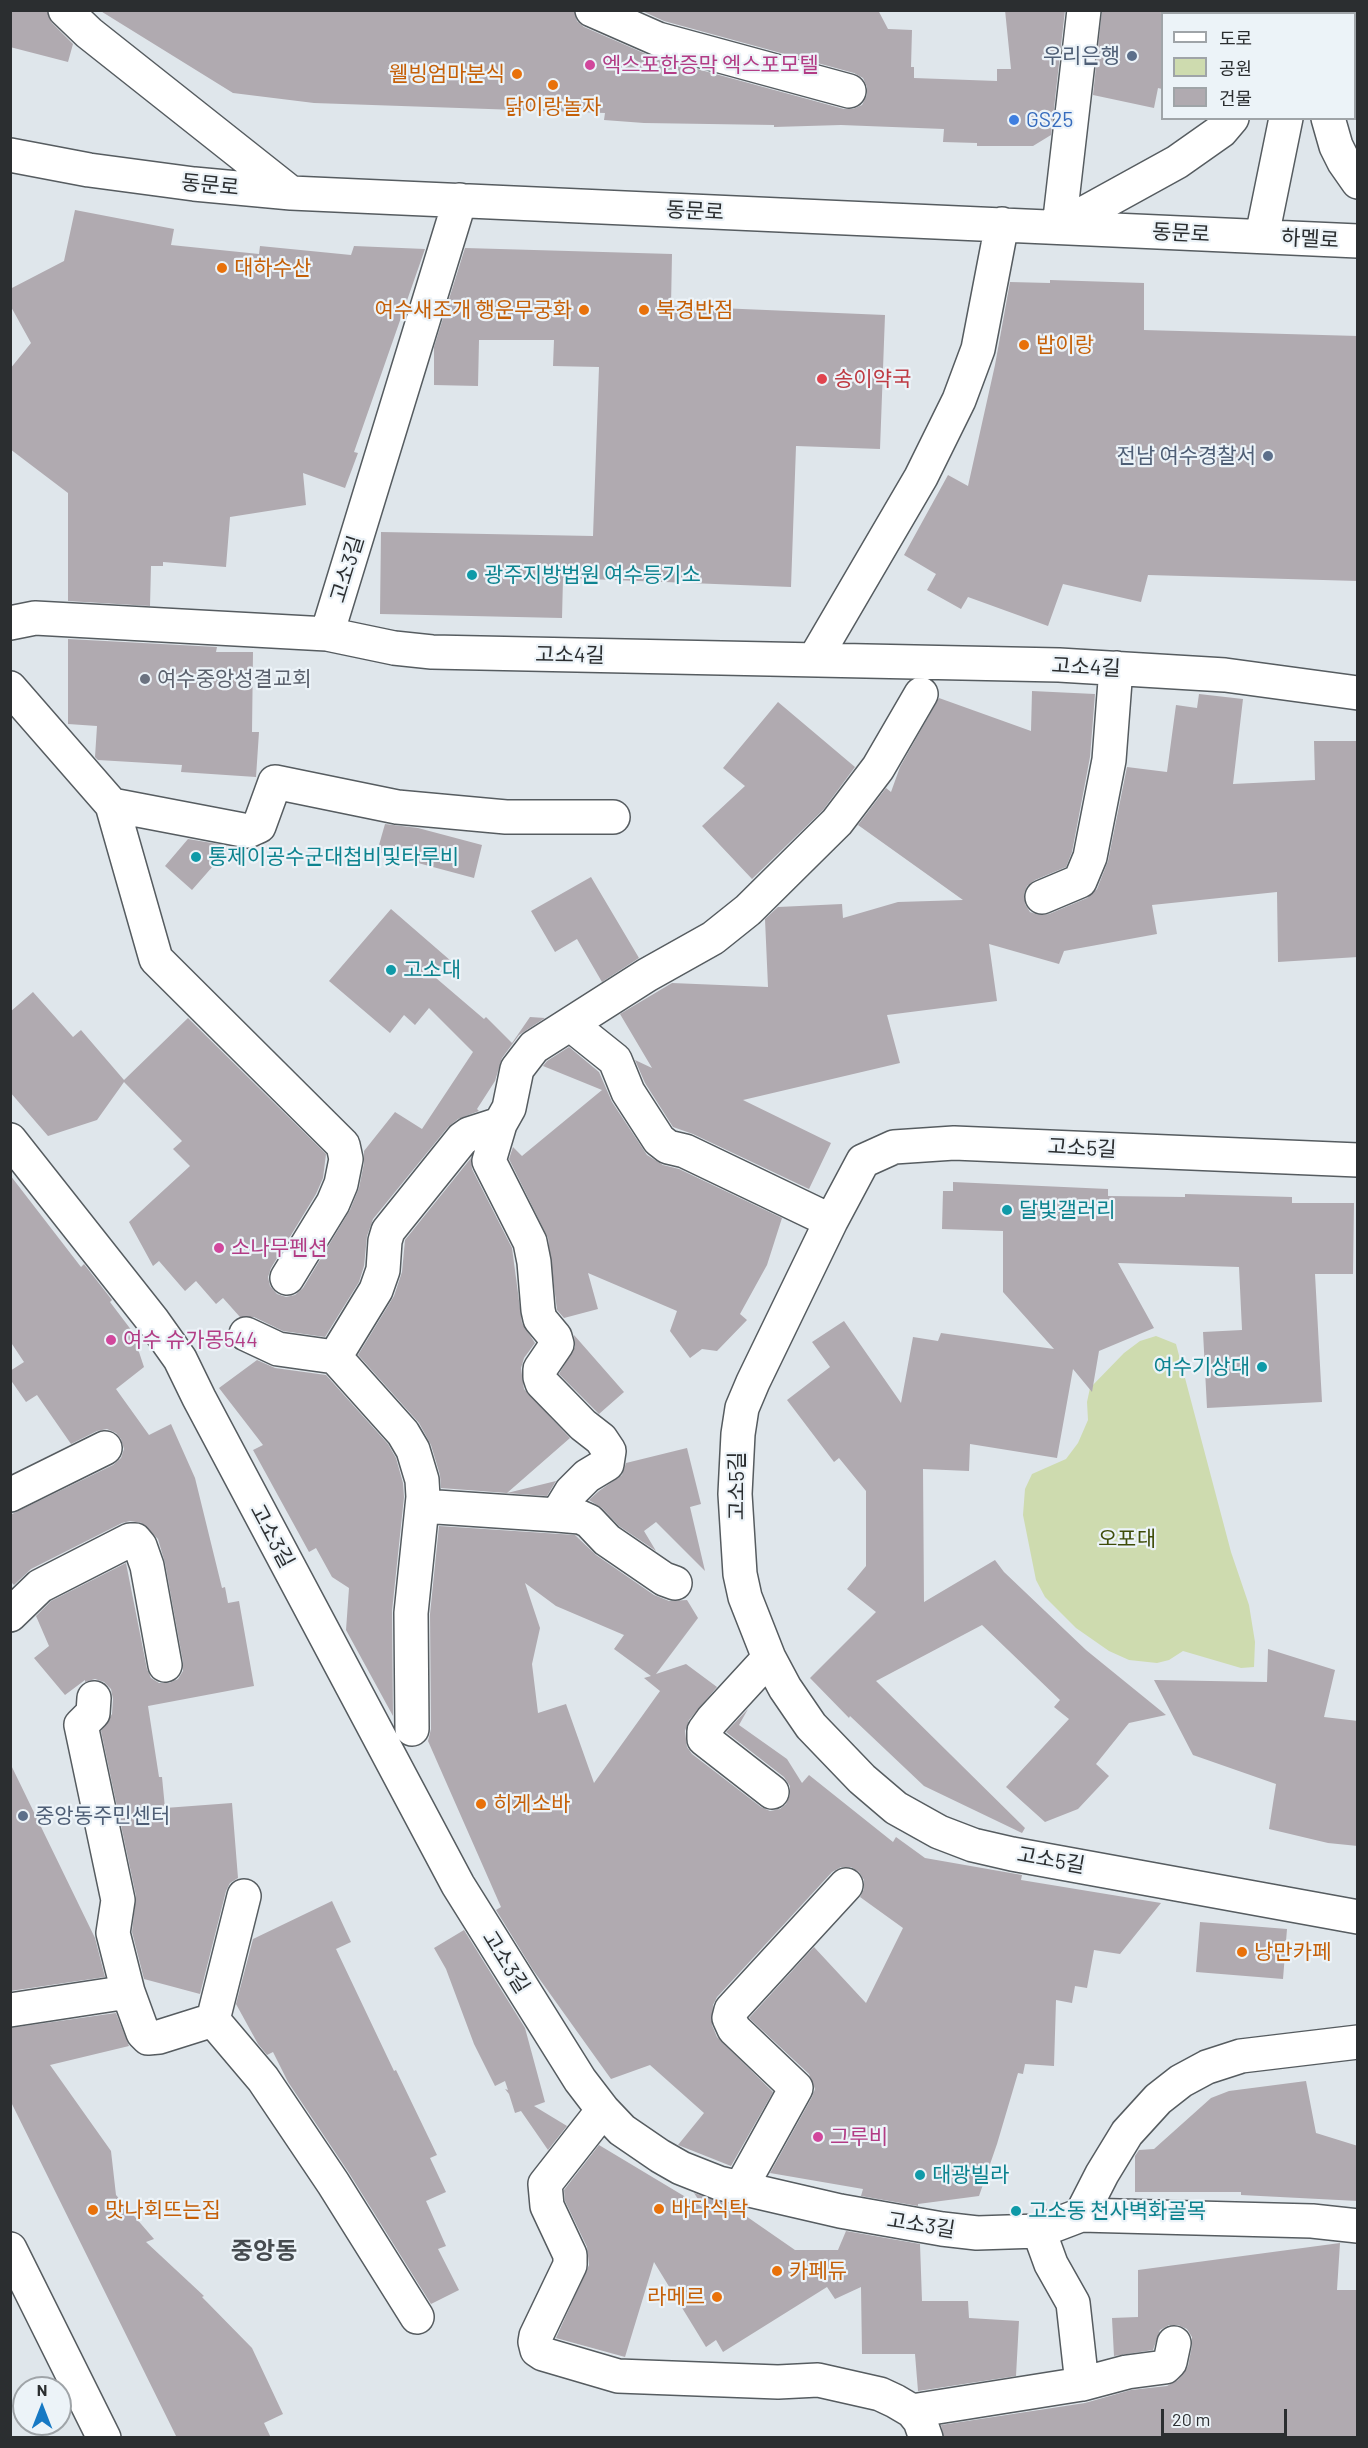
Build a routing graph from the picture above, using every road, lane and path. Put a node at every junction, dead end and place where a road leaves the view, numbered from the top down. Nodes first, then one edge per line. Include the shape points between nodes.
1 (65, 10) edge
2 (592, 10) edge
3 (1084, 10) edge
4 (849, 91) dead end
5 (1230, 120) edge
6 (1286, 120) edge
7 (1329, 120) edge
8 (10, 155) edge
9 (1358, 182) edge
10 (291, 193) junction
11 (460, 200) junction
12 (1002, 224) junction
13 (1059, 227) junction
14 (1262, 236) junction
15 (1358, 241) edge
16 (10, 622) edge
17 (327, 634) junction
18 (814, 660) junction
19 (1116, 669) junction
20 (10, 688) edge
21 (1358, 693) edge
22 (921, 694) dead end
23 (112, 805) junction
24 (612, 817) dead end
25 (1042, 897) dead end
26 (570, 1024) junction
27 (500, 1124) junction
28 (10, 1140) edge
29 (1358, 1160) edge
30 (831, 1221) junction
31 (287, 1278) dead end
32 (246, 1334) dead end
33 (335, 1357) junction
34 (105, 1448) dead end
35 (10, 1495) edge
36 (422, 1506) junction
37 (557, 1515) junction
38 (675, 1583) dead end
39 (10, 1615) edge
40 (769, 1658) junction
41 (165, 1665) dead end
42 (94, 1698) dead end
43 (412, 1729) dead end
44 (772, 1792) dead end
45 (846, 1885) dead end
46 (244, 1896) dead end
47 (1358, 1917) edge
48 (128, 1992) junction
49 (10, 2010) edge
50 (213, 2020) junction
51 (1358, 2042) edge
52 (603, 2110) junction
53 (740, 2189) junction
54 (1081, 2215) junction
55 (1358, 2226) edge
56 (1039, 2231) junction
57 (10, 2249) edge
58 (417, 2317) dead end
59 (1174, 2343) dead end
60 (1082, 2384) junction
61 (919, 2424) edge
62 (104, 2438) edge

1 - 10 street
2 - 4 street via 658,39
3 - 13 street
5 - 13 street via 1184,158
6 - 14 street
7 - 9 street via 1336,146
8 - 10 street, 동문로 via 101,172
10 - 11 street, 동문로
11 - 12 street, 동문로
11 - 17 street, 고소3길
12 - 13 street, 동문로
12 - 18 street via 978,349 959,400 921,477
13 - 14 street, 동문로
14 - 15 street, 하멜로
16 - 17 street via 35,618
17 - 18 street, 고소4길 via 419,652
18 - 19 street, 고소4길
19 - 21 street, 고소4길 via 1225,675
19 - 25 street via 1109,760 1090,857 1080,881
20 - 23 street
22 - 26 street via 878,768 837,822 748,910 713,938
23 - 24 street via 248,831 259,826 275,782 397,807 506,817
23 - 31 street via 156,959 343,1145 346,1159 341,1184
26 - 27 street via 534,1047 521,1062 509,1108
26 - 30 street via 615,1060 628,1092 659,1140 668,1147 685,1151
27 - 33 street via 462,1139 388,1231 376,1290
27 - 37 street via 489,1161 530,1242 540,1319 557,1344 540,1369 540,1377 583,1425 601,1438 609,1451 607,1464 571,1492
28 - 52 street, 고소3길 via 180,1359 458,1885
29 - 30 street, 고소5길 via 954,1143 894,1147 863,1161
30 - 40 street, 고소5길 via 753,1382 742,1408 738,1434 735,1494 740,1574
32 - 33 street via 278,1349
33 - 36 street via 403,1433 413,1450 422,1480
34 - 35 street
36 - 37 street
36 - 43 street via 411,1613
37 - 38 street via 590,1521 607,1540
39 - 41 street via 40,1586 135,1540 147,1566
40 - 44 street via 712,1720 704,1731 704,1739
40 - 47 street, 고소5길 via 806,1719 834,1753 896,1808 939,1832 1012,1854
42 - 48 street via 93,1713 81,1725 118,1900 113,1933
45 - 53 street via 731,2010 729,2018 734,2029 796,2088
46 - 50 street
48 - 49 street
48 - 50 street via 148,2037
50 - 58 street via 276,2097
51 - 54 street via 1241,2056 1181,2081 1127,2133
52 - 53 street, 고소3길 via 622,2130 660,2156 699,2176
52 - 61 street via 545,2184 547,2206 570,2255 570,2265 536,2336 537,2350 618,2376 818,2380 880,2394
53 - 56 street, 고소3길 via 942,2229 977,2233
54 - 55 street, 고소3길 via 1312,2221
54 - 56 street, 고소3길
56 - 60 street via 1051,2264 1073,2303
57 - 62 street
59 - 60 street via 1165,2367
60 - 61 street

